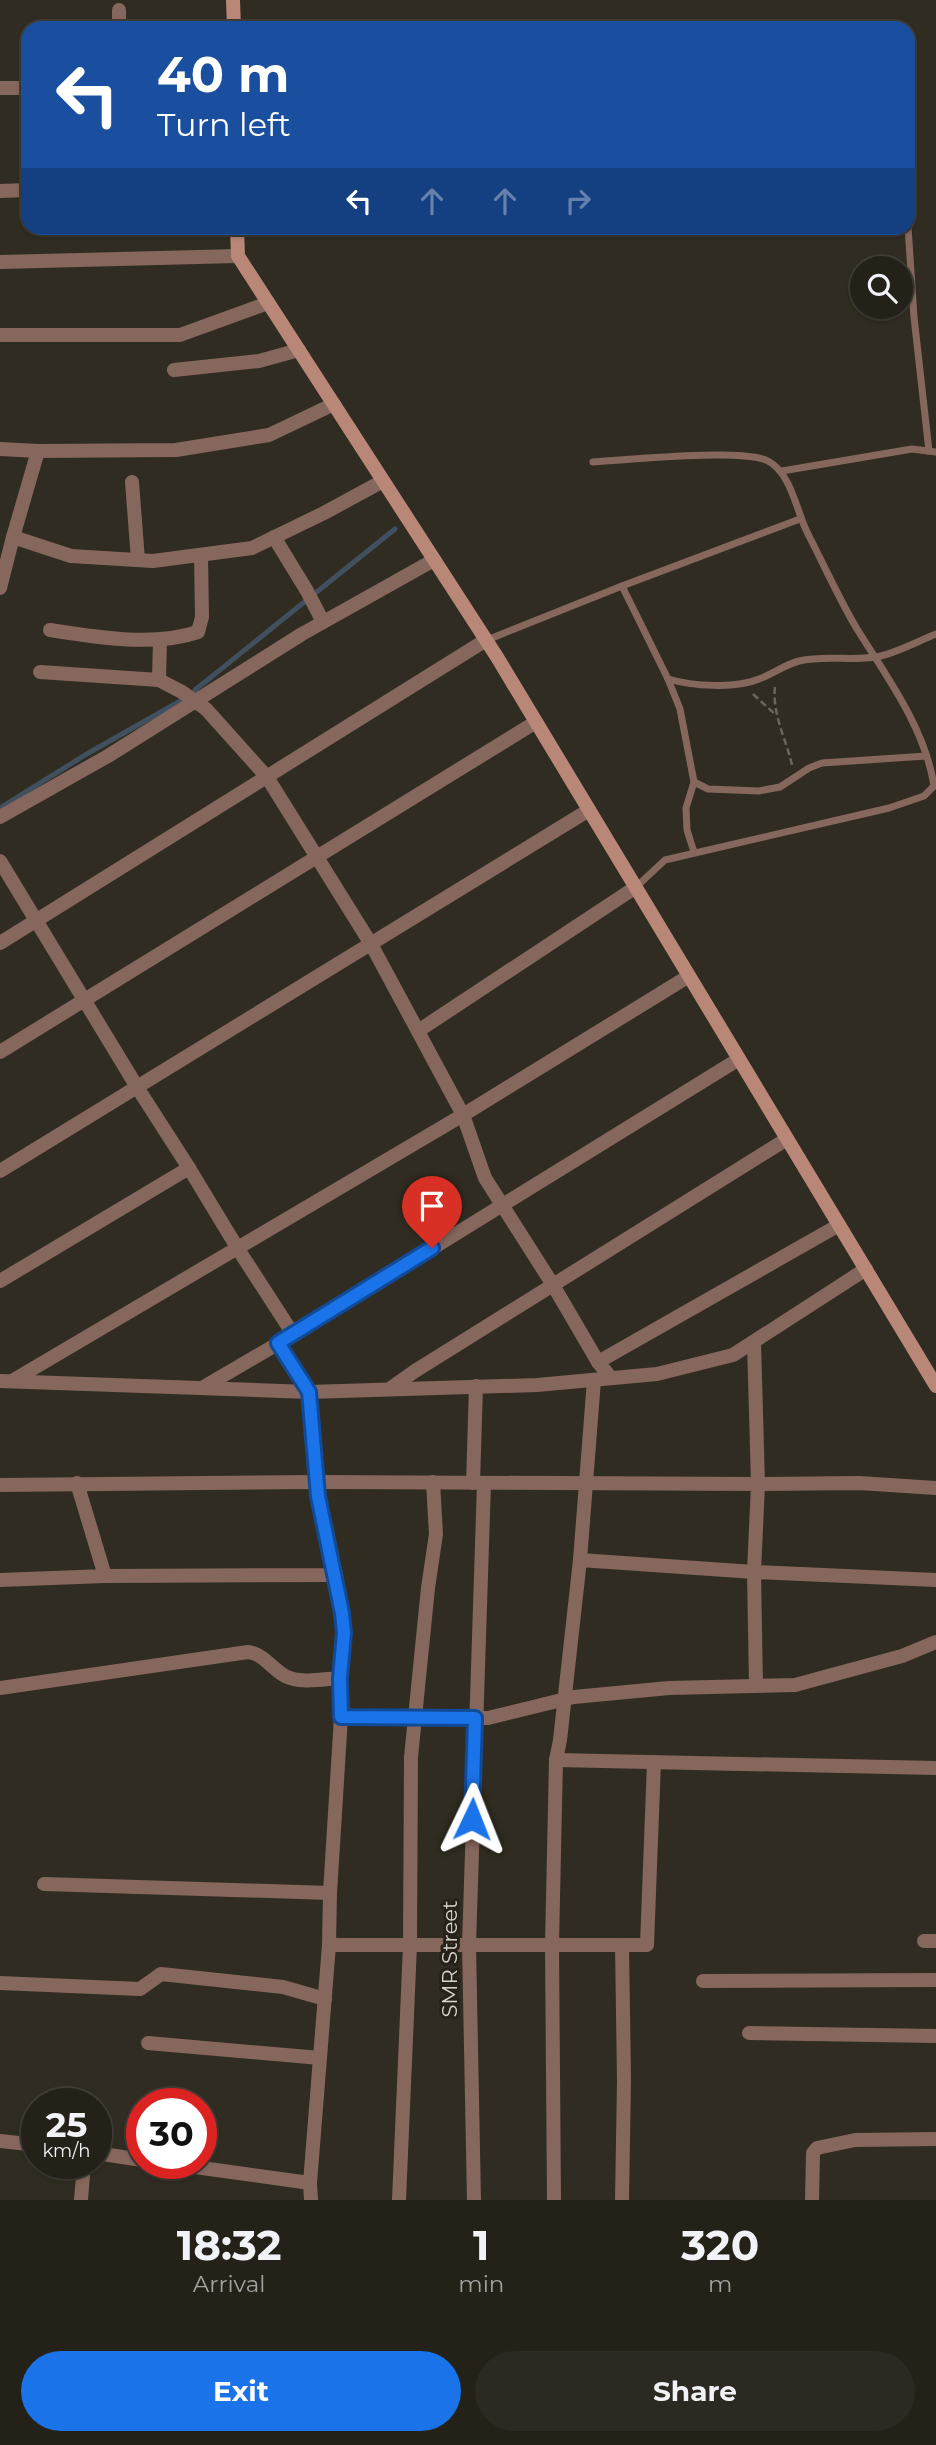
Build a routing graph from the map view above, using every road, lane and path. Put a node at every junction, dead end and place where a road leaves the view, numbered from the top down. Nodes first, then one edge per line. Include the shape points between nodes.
1 (233, 0) edge
2 (119, 10) dead end
3 (119, 21) edge
4 (234, 21) edge
5 (0, 88) edge
6 (21, 88) edge
7 (21, 190) edge
8 (0, 191) edge
9 (237, 235) edge
10 (909, 235) edge
11 (238, 256) junction
12 (0, 262) edge
13 (268, 303) junction
14 (0, 335) edge
15 (299, 350) junction
16 (174, 370) dead end
17 (334, 404) junction
18 (0, 449) edge
19 (932, 451) edge
20 (38, 452) junction
21 (593, 461) dead end
22 (782, 471) junction
23 (383, 481) junction
24 (132, 482) dead end
25 (800, 519) junction
26 (13, 537) junction
27 (274, 537) junction
28 (201, 555) junction
29 (138, 560) junction
30 (435, 560) junction
31 (622, 586) junction
32 (0, 588) edge
33 (319, 615) junction
34 (50, 630) dead end
35 (936, 634) edge
36 (160, 639) junction
37 (486, 640) junction
38 (876, 657) junction
39 (776, 669) junction
40 (40, 672) dead end
41 (668, 679) junction
42 (159, 680) junction
43 (744, 682) junction
44 (197, 701) junction
45 (776, 715) junction
46 (536, 722) junction
47 (926, 756) junction
48 (267, 777) junction
49 (793, 777) junction
50 (694, 782) junction
51 (589, 810) junction
52 (0, 817) edge
53 (694, 852) junction
54 (316, 857) junction
55 (0, 861) edge
56 (636, 887) junction
57 (36, 921) junction
58 (0, 943) edge
59 (371, 944) junction
60 (689, 976) junction
61 (84, 1000) junction
62 (418, 1031) junction
63 (0, 1052) edge
64 (739, 1059) junction
65 (137, 1087) junction
66 (463, 1115) junction
67 (787, 1139) junction
68 (189, 1168) junction
69 (0, 1171) edge
70 (502, 1205) junction
71 (839, 1225) junction
72 (238, 1250) junction
73 (866, 1269) junction
74 (0, 1281) edge
75 (553, 1285) junction
76 (293, 1334) junction
77 (754, 1342) junction
78 (278, 1343) junction
79 (598, 1362) junction
80 (611, 1378) junction
81 (594, 1380) junction
82 (6, 1381) edge
83 (936, 1386) edge
84 (476, 1387) junction
85 (202, 1388) junction
86 (391, 1389) junction
87 (309, 1392) junction
88 (317, 1482) junction
89 (433, 1482) junction
90 (77, 1483) junction
91 (479, 1483) junction
92 (587, 1483) junction
93 (758, 1484) junction
94 (0, 1485) edge
95 (936, 1488) edge
96 (580, 1559) junction
97 (754, 1572) junction
98 (336, 1575) junction
99 (105, 1576) junction
100 (0, 1580) edge
101 (936, 1580) edge
102 (936, 1642) edge
103 (340, 1678) junction
104 (756, 1686) junction
105 (0, 1688) edge
106 (564, 1700) junction
107 (341, 1717) junction
108 (415, 1717) junction
109 (475, 1718) junction
110 (556, 1760) junction
111 (654, 1762) junction
112 (936, 1768) edge
113 (44, 1884) dead end
114 (330, 1893) junction
115 (329, 1945) junction
116 (410, 1945) junction
117 (469, 1945) junction
118 (552, 1945) junction
119 (622, 1945) junction
120 (936, 1980) edge
121 (703, 1981) dead end
122 (0, 1983) edge
123 (325, 1998) junction
124 (749, 2033) dead end
125 (936, 2036) edge
126 (148, 2043) dead end
127 (320, 2058) junction
128 (936, 2139) edge
129 (0, 2141) edge
130 (21, 2143) edge
131 (217, 2170) edge
132 (83, 2179) edge
133 (310, 2183) junction
134 (81, 2200) edge
135 (312, 2200) edge
136 (398, 2200) edge
137 (474, 2200) edge
138 (554, 2200) edge
139 (622, 2200) edge
140 (812, 2200) edge

1 - 4 main road
2 - 3 street
5 - 6 street
7 - 8 street
9 - 11 main road
10 - 19 lane
11 - 12 street
11 - 13 main road
13 - 14 street via 180,335
13 - 15 main road
15 - 16 street via 259,361
15 - 17 main road
17 - 20 street via 269,435 176,450
17 - 23 main road
18 - 20 street
19 - 22 lane via 912,449
20 - 26 street
21 - 22 lane via 738,455 766,460
22 - 25 lane
23 - 27 street
23 - 30 main road
24 - 29 street
25 - 31 lane
25 - 38 lane
26 - 29 street via 71,556
26 - 32 street
27 - 28 street via 251,548
27 - 33 street
28 - 29 street
28 - 36 street via 201,627 189,635
30 - 33 street
30 - 37 main road
31 - 37 lane
31 - 41 lane
33 - 44 street
34 - 36 street via 102,638
35 - 38 lane
36 - 42 street
37 - 46 main road
37 - 48 street
38 - 39 lane via 831,657
38 - 47 lane via 912,720
39 - 43 lane
39 - 45 path
40 - 42 street
41 - 43 lane via 691,685
41 - 50 lane via 680,709
42 - 44 street
43 - 45 path
44 - 48 street
44 - 52 street
45 - 49 path
46 - 51 main road
46 - 54 street
47 - 49 lane via 822,763
47 - 53 lane via 934,786 924,796
48 - 54 street
48 - 57 street
49 - 50 lane via 780,787 759,791 708,789
50 - 53 lane via 686,807
51 - 56 main road
51 - 59 street
53 - 56 lane via 665,860
54 - 59 street
54 - 61 street
55 - 57 street
56 - 60 main road
56 - 62 street
57 - 58 street
57 - 61 street
59 - 62 street
59 - 65 street
60 - 64 main road
60 - 66 street
61 - 63 street
61 - 65 street
62 - 66 street
64 - 67 main road
64 - 70 street
65 - 68 street
65 - 69 street
66 - 70 street via 485,1178
66 - 72 street
67 - 71 main road
67 - 75 street
68 - 72 street
68 - 74 street
70 - 75 street
70 - 76 street
71 - 73 main road
71 - 79 street
72 - 76 street
72 - 82 street
73 - 77 street
73 - 83 main road
75 - 79 street
75 - 86 street
76 - 78 street
77 - 80 street via 733,1355 657,1374
77 - 93 street
78 - 85 street
78 - 87 street
79 - 80 street
80 - 81 street
81 - 84 street
81 - 92 street
82 - 85 street
84 - 86 street
84 - 91 street, SMR Street
85 - 87 street
86 - 87 street
87 - 88 street
88 - 89 street
88 - 90 street
88 - 98 street
89 - 91 street
89 - 108 street via 436,1534
90 - 94 street
90 - 99 street
91 - 92 street
91 - 109 street, SMR Street
92 - 93 street
92 - 96 street
93 - 95 street
93 - 97 street
96 - 97 street
96 - 106 street
97 - 101 street
97 - 104 street
98 - 99 street
98 - 103 street via 344,1633
99 - 100 street
102 - 104 street via 795,1685
103 - 105 street via 287,1677 263,1657 248,1652
103 - 107 street
104 - 106 street via 669,1688
106 - 109 street
106 - 110 street
107 - 108 street
107 - 114 street
108 - 109 street
108 - 116 street
109 - 117 street, SMR Street
110 - 111 street
110 - 118 street
111 - 112 street
111 - 119 street via 647,1945
113 - 114 street
114 - 115 street
115 - 116 street
115 - 123 street
116 - 117 street
116 - 136 street
117 - 118 street
117 - 137 street, SMR Street
118 - 119 street
118 - 138 street
119 - 139 street
120 - 121 street
122 - 123 street via 140,1989 161,1974 283,1987
123 - 127 street
124 - 125 street
126 - 127 street
127 - 133 street
128 - 140 street via 855,2140 817,2148 813,2153
129 - 130 street
131 - 133 street
132 - 134 street
133 - 135 street

